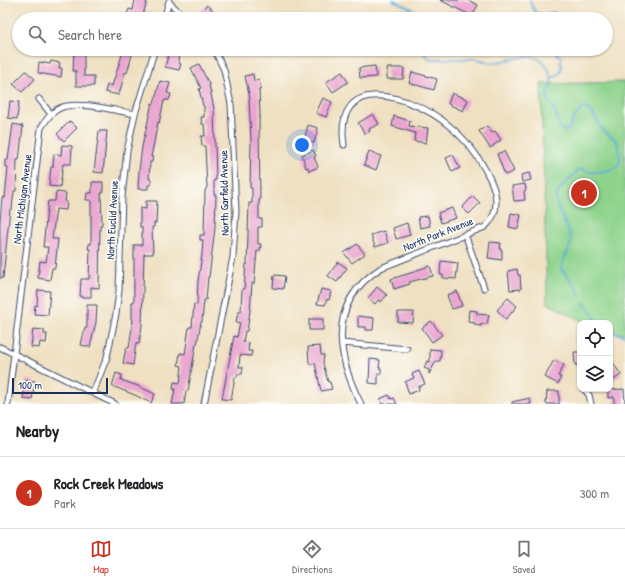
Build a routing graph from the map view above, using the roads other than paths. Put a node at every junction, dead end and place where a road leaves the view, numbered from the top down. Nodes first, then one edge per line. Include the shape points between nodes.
1 (169, 1) edge
2 (166, 12) edge
3 (179, 12) edge
4 (153, 56) edge
5 (217, 56) edge
6 (39, 99) dead end
7 (51, 114) junction
8 (135, 114) junction
9 (344, 145) dead end
10 (465, 234) junction
11 (484, 288) dead end
12 (342, 343) junction
13 (0, 347) edge
14 (407, 349) dead end
15 (13, 353) junction
16 (586, 392) edge
17 (93, 393) junction
18 (8, 404) edge
19 (114, 404) edge
20 (204, 404) edge
21 (361, 404) edge
22 (592, 404) edge

1 - 2 street
1 - 3 street
4 - 8 street, North Euclid Avenue
5 - 20 street, North Garfield Avenue via 224,70 231,104 236,211 232,257
6 - 7 street
7 - 8 street via 62,107 81,105
7 - 15 street, North Michigan Avenue via 45,120 40,133
8 - 17 street, North Euclid Avenue via 123,179 116,314 107,357
9 - 10 street, North Park Avenue via 345,116 353,104 366,98 395,98 436,116 470,146 486,172 496,196 496,209 491,220 485,226
10 - 11 street
10 - 12 street, North Park Avenue via 381,268 368,277 348,302 343,322
12 - 14 street
12 - 21 street, North Park Avenue via 348,376
13 - 15 street
15 - 17 street
15 - 18 street, North Michigan Avenue
16 - 22 street
17 - 19 street

